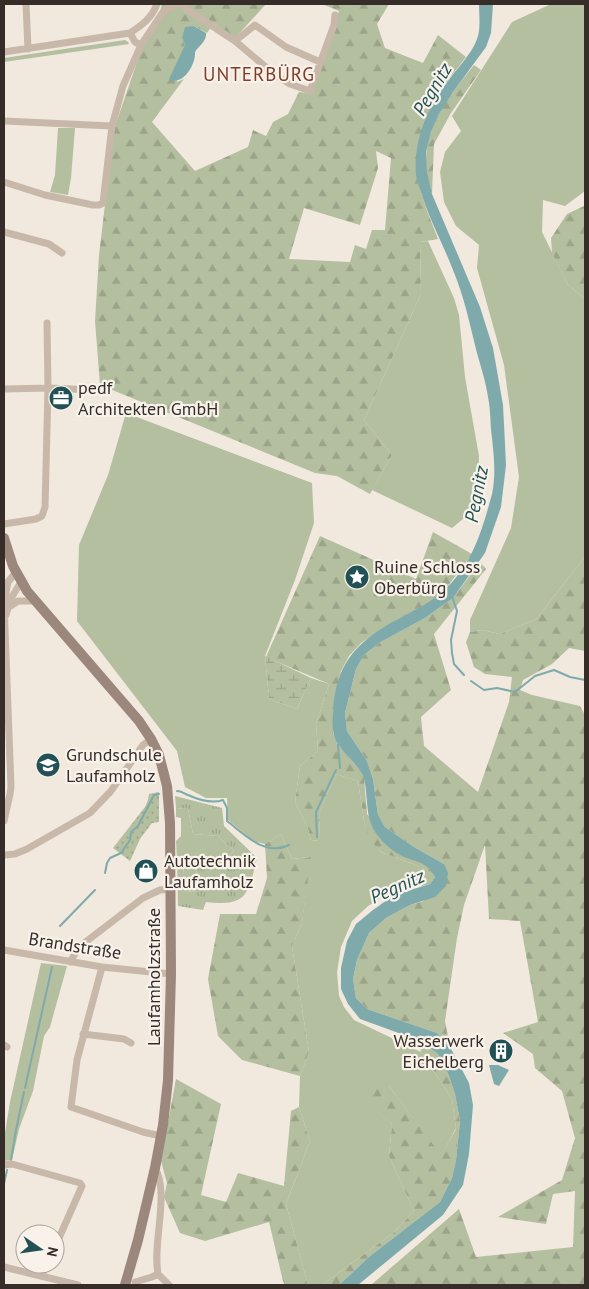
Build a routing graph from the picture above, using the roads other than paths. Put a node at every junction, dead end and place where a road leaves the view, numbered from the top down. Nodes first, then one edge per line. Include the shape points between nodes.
1 (26, 4) edge
2 (157, 4) edge
3 (178, 4) edge
4 (335, 15) dead end
5 (130, 33) junction
6 (235, 41) junction
7 (141, 45) junction
8 (28, 49) junction
9 (4, 52) edge
10 (320, 62) junction
11 (4, 121) edge
12 (112, 126) junction
13 (4, 182) edge
14 (4, 232) edge
15 (62, 252) dead end
16 (47, 323) dead end
17 (48, 388) junction
18 (4, 389) edge
19 (94, 390) dead end
20 (4, 524) edge
21 (4, 544) edge
22 (16, 572) junction
23 (21, 582) junction
24 (35, 601) junction
25 (8, 608) junction
26 (5, 618) junction
27 (5, 631) edge
28 (151, 739) junction
29 (7, 776) edge
30 (4, 821) edge
31 (4, 855) edge
32 (170, 889) junction
33 (4, 950) edge
34 (70, 962) junction
35 (102, 967) junction
36 (171, 974) junction
37 (82, 1034) junction
38 (131, 1043) dead end
39 (161, 1136) junction
40 (4, 1165) edge
41 (155, 1168) junction
42 (65, 1224) edge
43 (4, 1268) edge
44 (158, 1274) junction
45 (41, 1276) joint
46 (135, 1282) dead end
47 (78, 1285) edge
48 (125, 1285) edge
49 (169, 1285) edge

1 - 8 street
2 - 5 street via 145,23
3 - 6 street
3 - 7 street via 163,12
4 - 10 street
5 - 7 street
5 - 8 street
6 - 10 street via 255,25 286,47
6 - 10 street via 274,74 310,91
7 - 12 street via 123,86
8 - 9 street
11 - 12 street
12 - 13 street via 103,203 93,205 45,195
14 - 15 street via 49,244
16 - 17 street
17 - 18 street
17 - 19 street
17 - 20 street via 44,512 40,518
21 - 22 main road, Laufamholzstraße
22 - 23 main road, Laufamholzstraße
22 - 26 street via 8,582 4,598
23 - 24 main road, Laufamholzstraße
23 - 25 street
24 - 25 street via 18,601
24 - 28 main road, Laufamholzstraße via 134,714
25 - 26 street
26 - 27 street
27 - 29 street
28 - 31 street via 142,746 106,798 90,812 26,849
28 - 32 main road, Laufamholzstraße via 167,786
29 - 30 street via 10,794
32 - 34 street via 143,898 79,947
32 - 36 main road, Laufamholzstraße
33 - 34 street, Brandstraße
34 - 35 street, Brandstraße
35 - 36 street, Brandstraße
35 - 37 street
36 - 39 main road, Laufamholzstraße via 170,1056
37 - 38 street via 124,1039
37 - 39 street via 71,1107
39 - 41 main road, Laufamholzstraße
40 - 42 street via 12,1164 80,1183 82,1186
41 - 44 street via 161,1181 155,1260
41 - 48 main road, Laufamholzstraße
43 - 45 street
44 - 46 street
44 - 49 street
45 - 47 street

